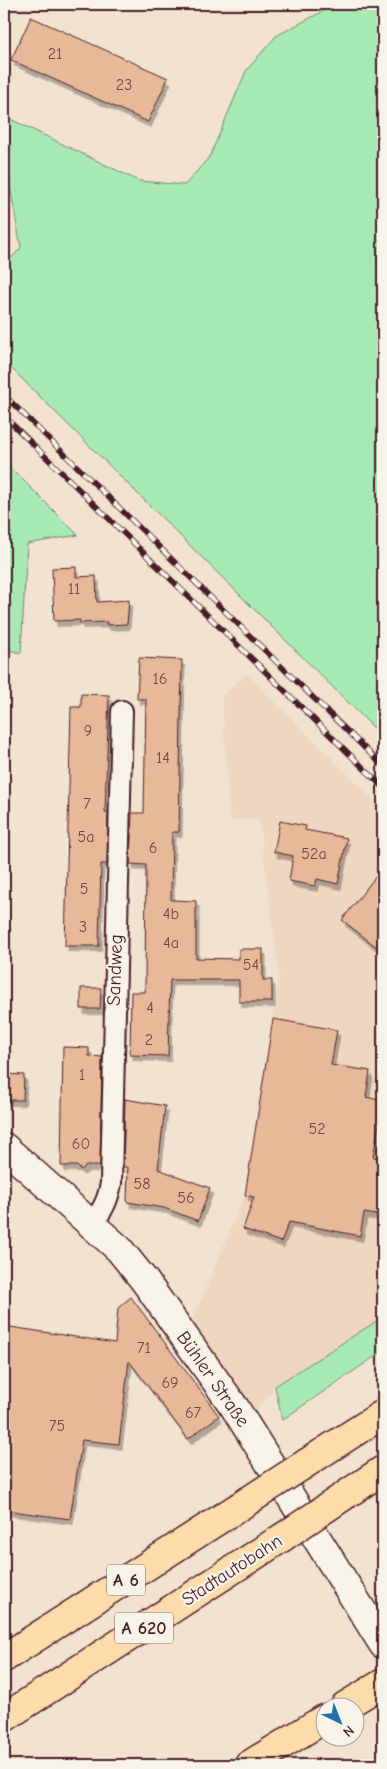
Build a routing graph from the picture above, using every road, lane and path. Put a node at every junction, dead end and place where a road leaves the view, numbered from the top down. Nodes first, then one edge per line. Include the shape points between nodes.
1 (122, 711) dead end
2 (4, 1146) edge
3 (92, 1224) junction
4 (383, 1414) edge
5 (383, 1470) edge
6 (383, 1644) edge
7 (4, 1658) edge
8 (383, 1683) edge
9 (362, 1696) edge
10 (4, 1718) edge
11 (314, 1725) edge
12 (249, 1765) edge

1 - 3 street, Sandweg via 111,1183 103,1210
2 - 3 main road, Bühler Straße
3 - 6 main road, Bühler Straße via 119,1249 144,1280 235,1408
4 - 7 highway, A 6, bridge
5 - 10 highway, Stadtautobahn / A 620, bridge
8 - 9 highway
11 - 12 highway

